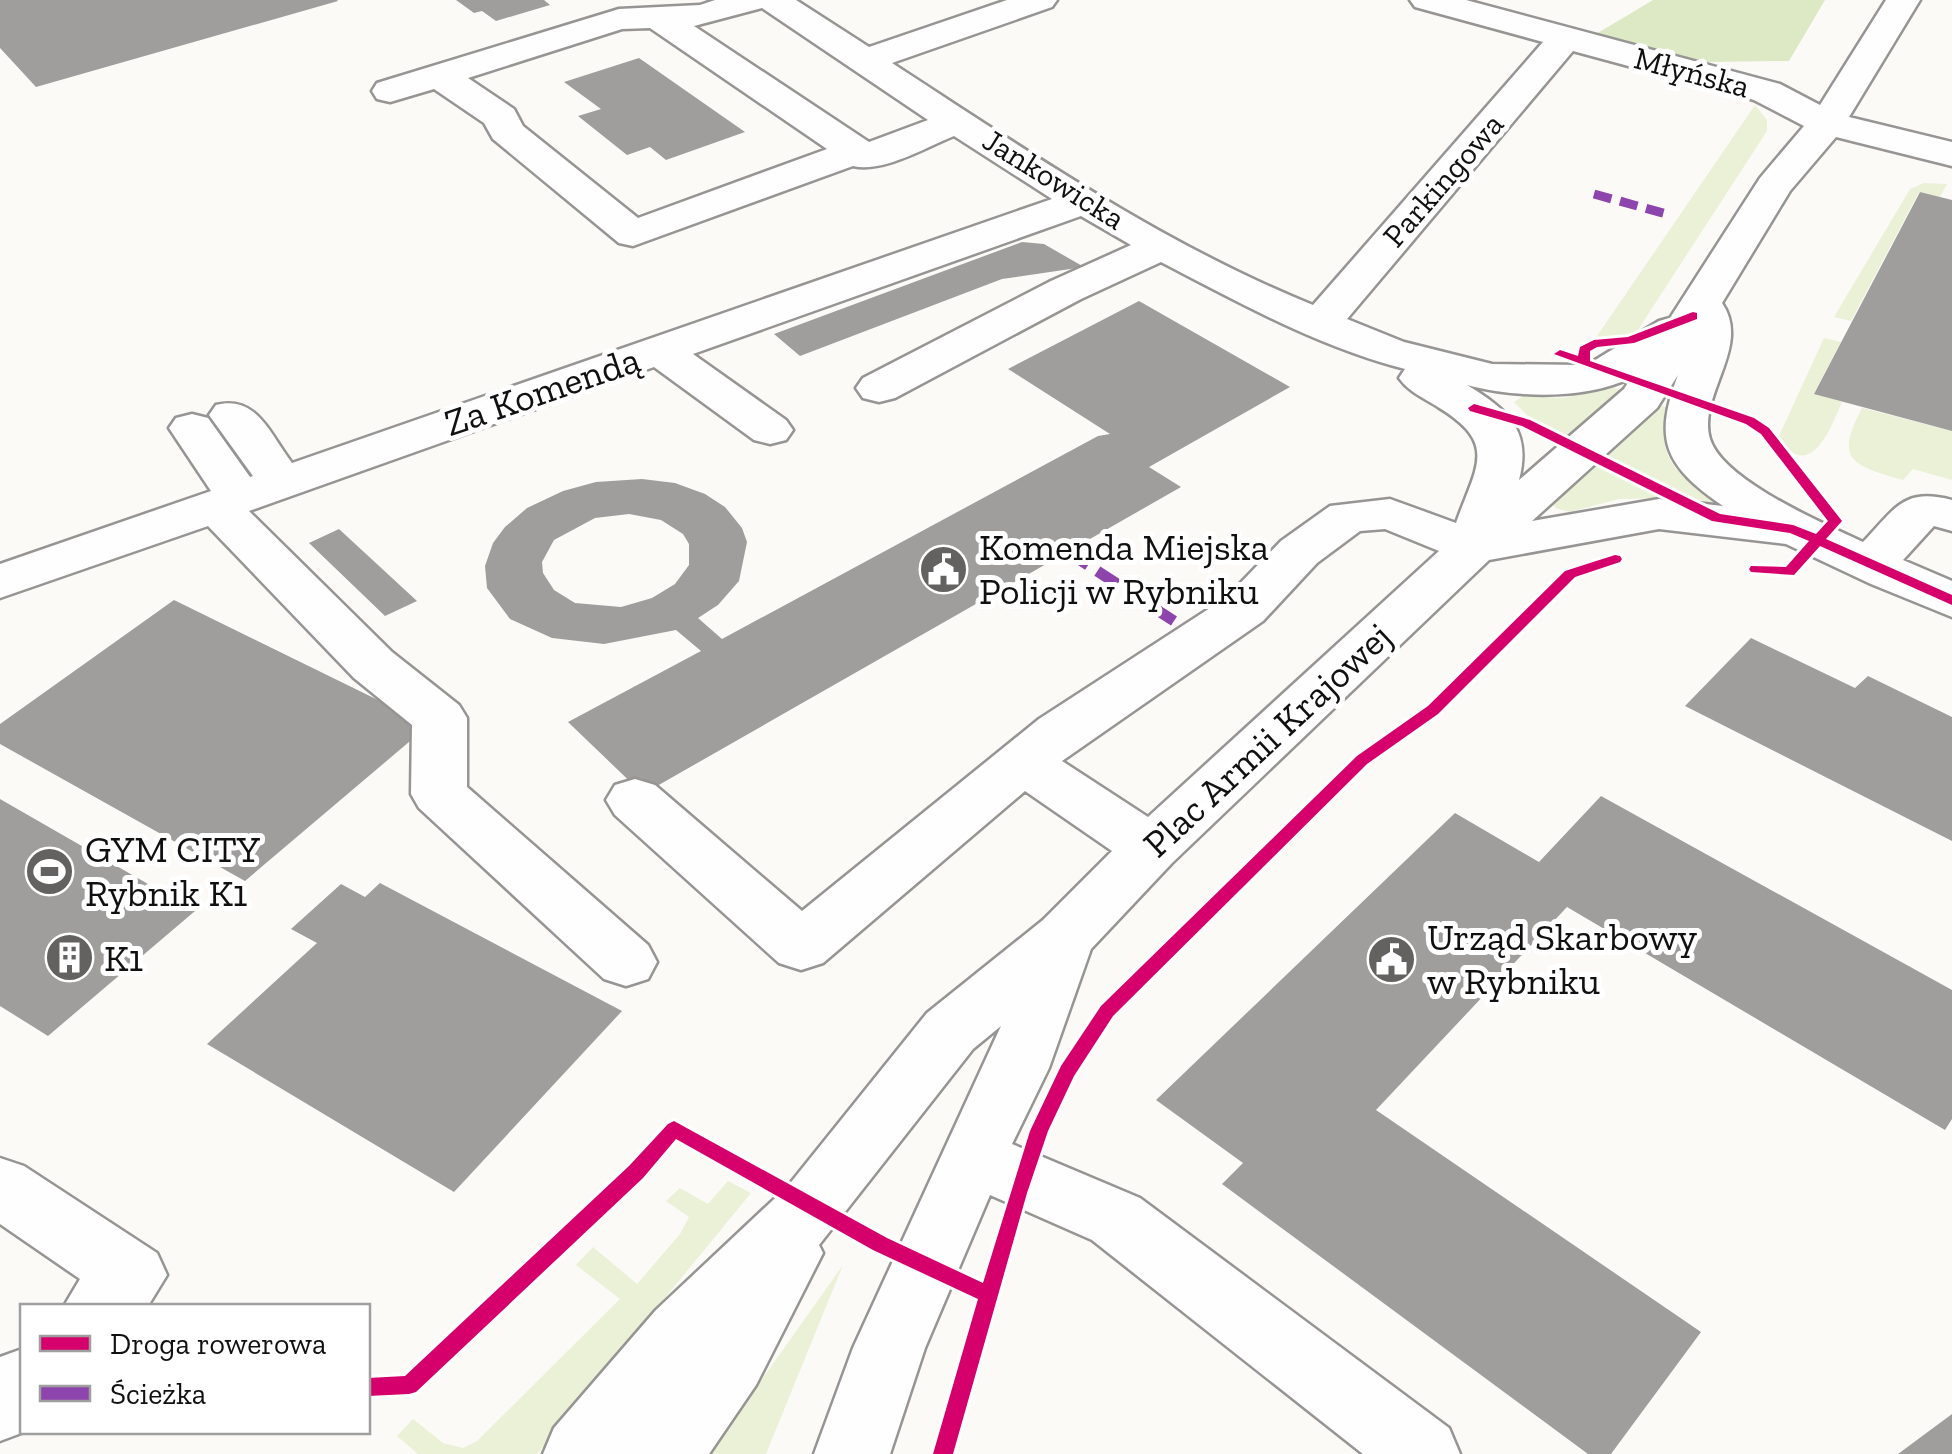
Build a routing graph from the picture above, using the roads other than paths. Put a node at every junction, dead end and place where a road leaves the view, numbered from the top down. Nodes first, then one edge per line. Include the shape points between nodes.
1 (752, 0) edge
2 (772, 0) edge
3 (1040, 0) edge
4 (1427, 0) edge
5 (1903, 0) edge
6 (654, 15) junction
7 (1566, 38) junction
8 (1876, 46) junction
9 (866, 60) junction
10 (438, 75) junction
11 (390, 91) dead end
12 (1766, 92) junction
13 (1827, 124) junction
14 (968, 126) junction
15 (1952, 154) edge
16 (868, 159) junction
17 (1084, 200) junction
18 (1163, 246) junction
19 (1699, 307) junction
20 (1334, 330) junction
21 (659, 350) junction
22 (880, 388) dead end
23 (212, 422) dead end
24 (770, 430) dead end
25 (246, 496) junction
26 (1952, 516) edge
27 (1793, 529) junction
28 (1474, 547) junction
29 (1871, 564) junction
30 (0, 582) edge
31 (1952, 600) edge
32 (1024, 764) junction
33 (634, 800) dead end
34 (1151, 848) junction
35 (1065, 937) junction
36 (626, 962) dead end
37 (972, 1157) junction
38 (0, 1187) edge
39 (812, 1206) junction
40 (116, 1291) edge
41 (20, 1385) edge
42 (0, 1406) edge
43 (580, 1454) edge
44 (665, 1454) edge
45 (852, 1454) edge
46 (1422, 1454) edge

1 - 6 street via 702,15
2 - 9 street, Jankowicka
3 - 9 street
4 - 7 street, Młyńska
5 - 8 street, Plac Armii Krajowej
6 - 10 street via 619,19
6 - 16 street
7 - 12 street, Młyńska
7 - 20 street, Parkingowa
8 - 12 street
8 - 13 street, Plac Armii Krajowej
9 - 14 street, Jankowicka
10 - 11 street
10 - 16 street via 501,118 506,132 633,234
12 - 13 street, Młyńska
13 - 15 street, Młyńska
13 - 19 street, Plac Armii Krajowej via 1774,186
14 - 16 street
14 - 17 street, Jankowicka
17 - 18 street, Jankowicka
17 - 21 street, Za Komendą
18 - 20 street, Jankowicka
18 - 22 street
19 - 20 street via 1612,372 1564,382 1476,376
19 - 27 street via 1708,351 1686,422 1688,444 1708,474
19 - 28 street, Plac Armii Krajowej via 1637,403
20 - 28 street via 1474,408 1503,440 1504,459
21 - 24 street
21 - 25 street, Za Komendą
23 - 25 street
25 - 30 street, Za Komendą
25 - 36 street via 374,665 440,718 439,794
26 - 29 street via 1924,508
27 - 28 street via 1659,514
27 - 29 street
28 - 32 street via 1390,514 1347,517 1314,539 1245,610
28 - 34 street, Plac Armii Krajowej
29 - 31 street
32 - 33 street via 801,946
32 - 34 street
34 - 35 street, Plac Armii Krajowej
35 - 37 street, Plac Armii Krajowej via 1017,1068
35 - 39 street, Plac Armii Krajowej via 950,1031
37 - 45 street, Plac Armii Krajowej via 889,1348
37 - 46 street via 1116,1219
38 - 40 street
39 - 43 street, Plac Armii Krajowej via 682,1334
39 - 44 street via 730,1361
41 - 42 street

